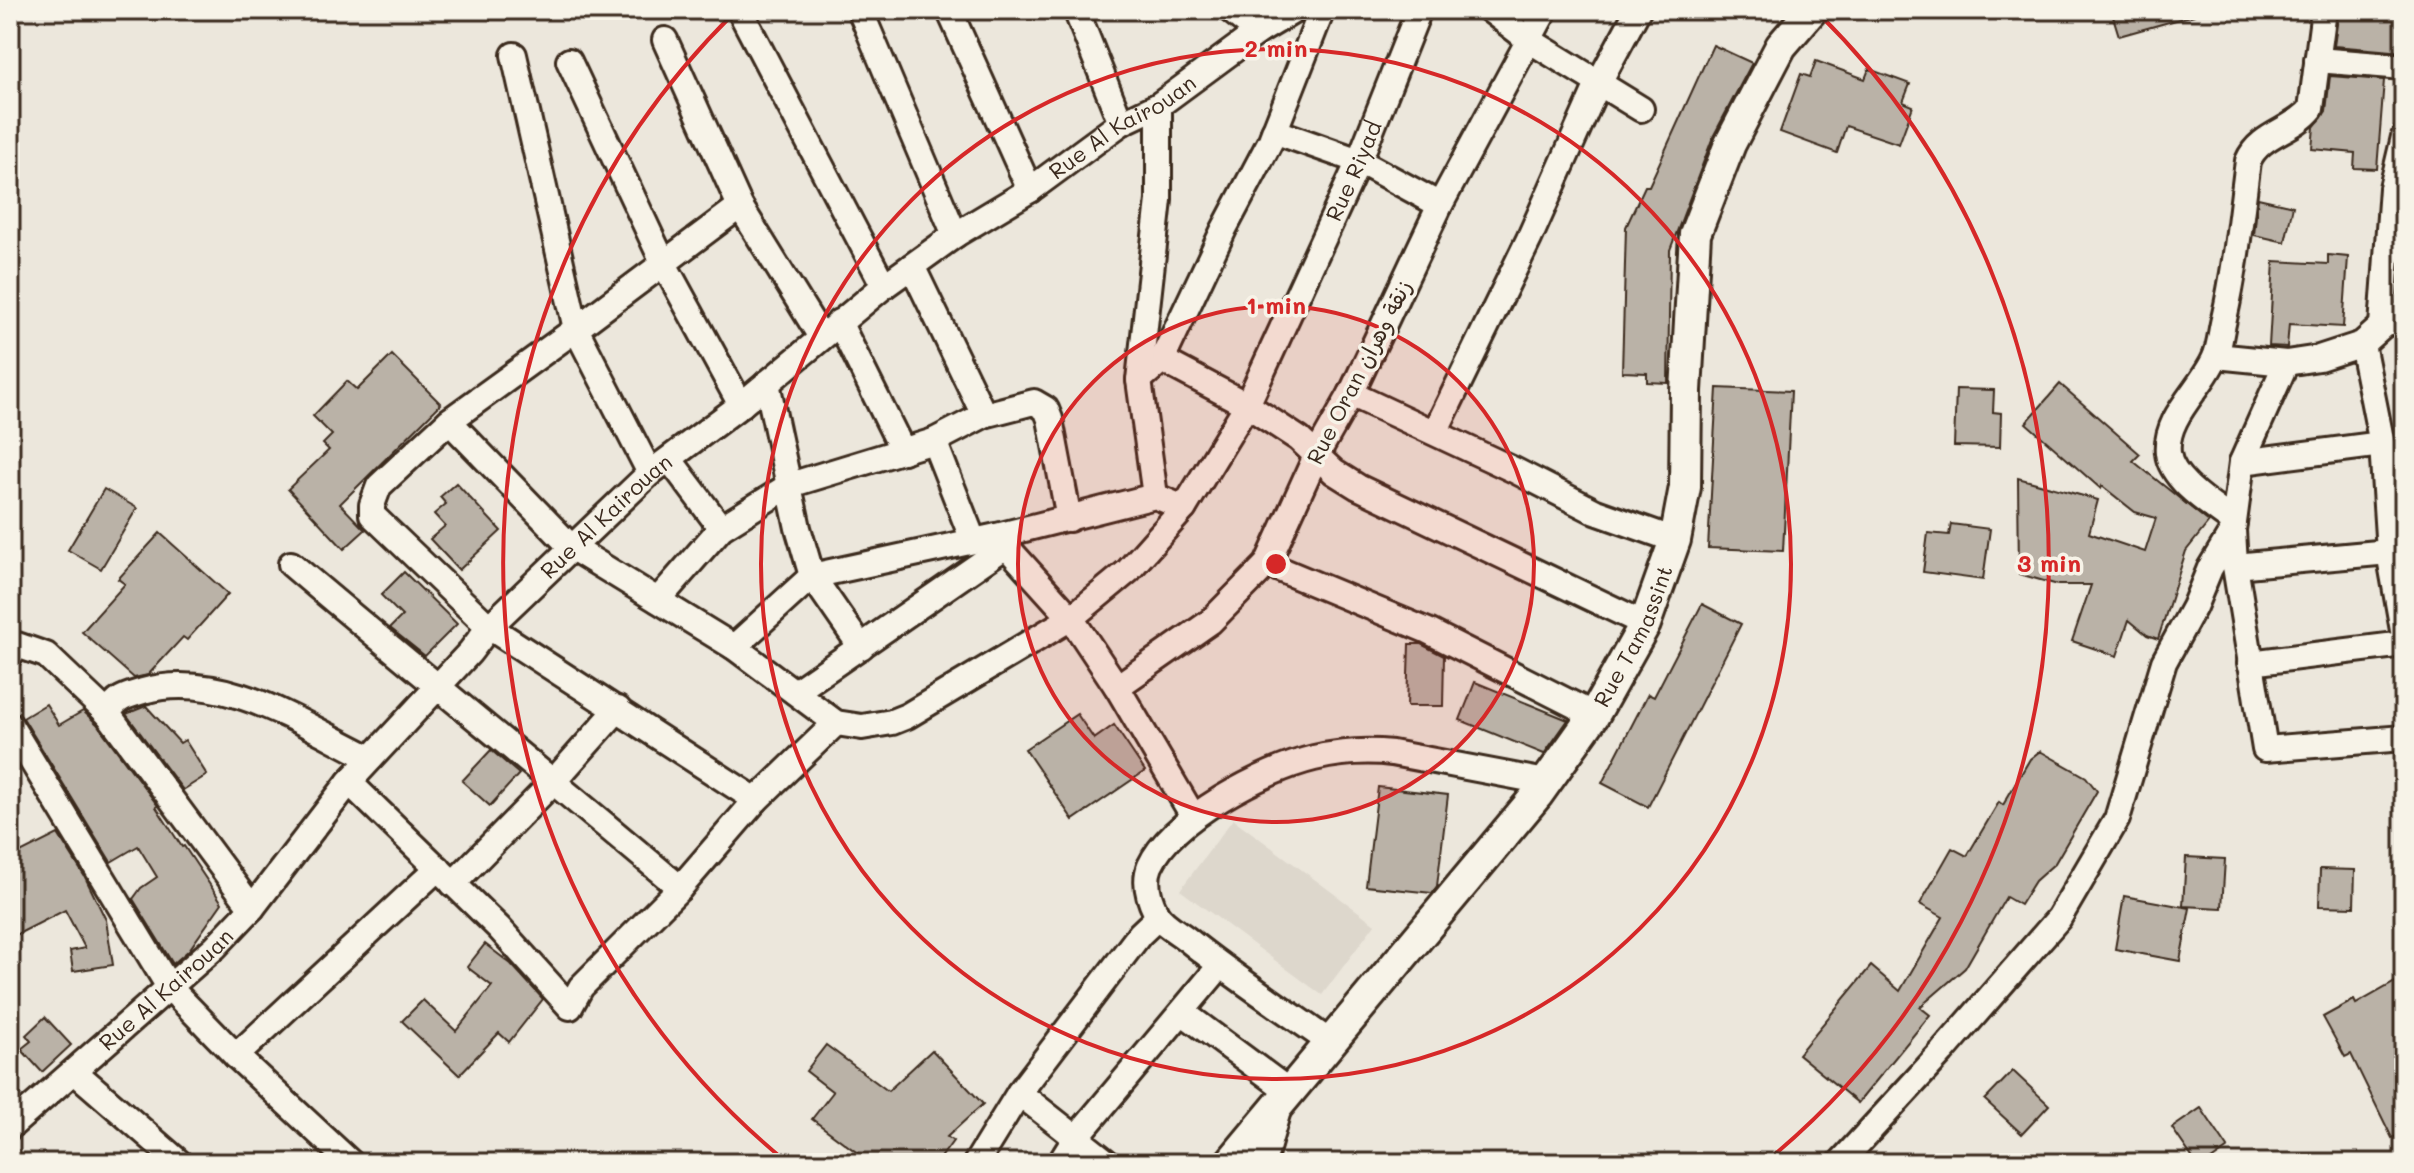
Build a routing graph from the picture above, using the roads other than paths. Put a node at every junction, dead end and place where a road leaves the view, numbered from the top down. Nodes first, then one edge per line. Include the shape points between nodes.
1 (860, 10) edge
2 (949, 10) edge
3 (1076, 10) edge
4 (1230, 10) edge
5 (1295, 10) edge
6 (1322, 10) edge
7 (1419, 10) edge
8 (1490, 10) edge
9 (1545, 10) edge
10 (1638, 10) edge
11 (1812, 10) edge
12 (2324, 10) edge
13 (741, 13) dead end
14 (1258, 32) junction
15 (665, 40) dead end
16 (1529, 40) junction
17 (514, 55) dead end
18 (2317, 60) junction
19 (569, 61) dead end
20 (2404, 67) edge
21 (1598, 84) junction
22 (1159, 105) junction
23 (1641, 109) dead end
24 (1121, 123) junction
25 (1274, 131) junction
26 (2404, 137) edge
27 (1359, 161) junction
28 (1030, 190) junction
29 (1440, 205) junction
30 (740, 206) junction
31 (955, 235) junction
32 (663, 262) junction
33 (912, 266) junction
34 (884, 286) junction
35 (2404, 313) edge
36 (2382, 326) junction
37 (576, 329) junction
38 (830, 330) junction
39 (2362, 344) junction
40 (2216, 356) junction
41 (1162, 360) junction
42 (2286, 363) junction
43 (1139, 380) junction
44 (767, 383) junction
45 (1351, 394) junction
46 (741, 405) junction
47 (1247, 405) junction
48 (984, 415) junction
49 (449, 421) junction
50 (1435, 432) junction
51 (934, 441) junction
52 (2382, 444) junction
53 (903, 451) junction
54 (1316, 456) junction
55 (2242, 462) junction
56 (660, 467) junction
57 (790, 485) junction
58 (1155, 496) junction
59 (1184, 508) junction
60 (1069, 519) junction
61 (2234, 526) junction
62 (721, 528) junction
63 (1675, 540) junction
64 (992, 541) junction
65 (571, 547) junction
66 (2389, 552) junction
67 (291, 564) dead end
68 (1267, 564) junction
69 (2235, 566) junction
70 (812, 576) junction
71 (2399, 576) edge
72 (658, 600) junction
73 (1071, 618) junction
74 (1645, 624) junction
75 (489, 627) junction
76 (2404, 636) edge
77 (2404, 644) edge
78 (734, 647) junction
79 (861, 647) junction
80 (10, 655) edge
81 (2250, 663) junction
82 (436, 687) junction
83 (1117, 687) junction
84 (795, 692) junction
85 (618, 709) junction
86 (108, 714) junction
87 (1594, 715) junction
88 (836, 723) junction
89 (10, 725) edge
90 (2404, 738) edge
91 (371, 758) junction
92 (554, 781) junction
93 (349, 782) junction
94 (1546, 782) junction
95 (756, 800) junction
96 (1193, 816) junction
97 (446, 876) junction
98 (680, 888) junction
99 (252, 908) junction
100 (1158, 917) junction
101 (1220, 966) junction
102 (169, 987) junction
103 (1182, 1012) junction
104 (1331, 1043) junction
105 (236, 1056) junction
106 (75, 1072) junction
107 (1019, 1093) junction
108 (1285, 1098) junction
109 (10, 1127) edge
110 (1075, 1139) junction
111 (180, 1163) edge
112 (351, 1163) edge
113 (976, 1163) edge
114 (1060, 1163) edge
115 (1108, 1163) edge
116 (1230, 1163) edge
117 (1263, 1163) edge
118 (1840, 1163) edge

1 - 31 street
2 - 28 street
3 - 24 street
4 - 14 street
5 - 14 street, Rue Al Kairouan
6 - 25 street
7 - 27 street, Rue Riyad
8 - 16 street
9 - 16 street, Rue Oran زنقة وهران
10 - 21 street
11 - 63 main road, Rue Tamassint via 1773,60 1730,144 1695,234 1685,487
12 - 18 street
13 - 34 street
14 - 22 street, Rue Al Kairouan
15 - 30 street
16 - 21 street
16 - 29 street, Rue Oran زنقة وهران
17 - 37 street
18 - 20 street
18 - 40 street via 2311,109 2253,149 2248,161
19 - 32 street
21 - 23 street
21 - 50 street
22 - 24 street, Rue Al Kairouan
22 - 43 street via 1159,200
24 - 28 street, Rue Al Kairouan
25 - 27 street
25 - 41 street
26 - 36 street via 2392,188
27 - 29 street
27 - 47 street, Rue Riyad
28 - 31 street, Rue Al Kairouan
29 - 45 street, Rue Oran زنقة وهران
30 - 32 street
30 - 38 street
31 - 33 street, Rue Al Kairouan
32 - 37 street
32 - 46 street
33 - 34 street, Rue Al Kairouan
33 - 48 street
34 - 38 street, Rue Al Kairouan
35 - 36 street
36 - 39 street
37 - 49 street
37 - 56 street
38 - 44 street, Rue Al Kairouan
38 - 53 street
39 - 42 street
39 - 52 street
40 - 42 street
40 - 61 street via 2178,416 2167,441 2168,457 2195,494
41 - 43 street
41 - 47 street
42 - 55 street
43 - 58 street
44 - 46 street, Rue Al Kairouan
44 - 57 street
45 - 50 street
45 - 54 street, Rue Oran زنقة وهران
46 - 56 street, Rue Al Kairouan
47 - 54 street
47 - 59 street, Rue Riyad
48 - 51 street
48 - 60 street via 1034,402 1046,409
49 - 65 street
49 - 75 street via 379,486 372,515
50 - 63 street via 1596,512
51 - 53 street
51 - 64 street
52 - 55 street
52 - 66 street
53 - 57 street
54 - 68 street, Rue Oran زنقة وهران
54 - 74 street via 1358,487
55 - 61 street
56 - 62 street
56 - 65 street, Rue Al Kairouan
57 - 62 street
57 - 70 street
58 - 59 street
58 - 60 street
59 - 73 street, Rue Riyad via 1128,571
60 - 64 street
61 - 69 street
61 - 118 street via 2164,662 2117,819 2059,918
62 - 72 street
63 - 74 main road, Rue Tamassint
64 - 70 street
64 - 73 street
64 - 79 street
65 - 72 street
65 - 75 street, Rue Al Kairouan
66 - 69 street
66 - 71 street
67 - 82 street
68 - 83 street, Rue Oran زنقة وهران via 1210,622
68 - 87 street via 1428,631
69 - 81 street
70 - 78 street
70 - 79 street
71 - 76 street
72 - 78 street
73 - 83 street
73 - 88 street, Rue Riyad via 907,716 862,727
74 - 87 main road, Rue Tamassint
75 - 82 street, Rue Al Kairouan
75 - 85 street
77 - 81 street
78 - 84 street
79 - 84 street
80 - 86 street via 17,645 46,655
81 - 90 street via 2265,749
82 - 91 street, Rue Al Kairouan
82 - 92 street
83 - 96 street
84 - 88 street
85 - 92 street
85 - 95 street
86 - 91 street via 123,696 157,687 201,686 239,694
86 - 99 street
87 - 94 main road, Rue Tamassint
88 - 95 street
89 - 102 street
91 - 93 street, Rue Al Kairouan
92 - 97 street
92 - 98 street
93 - 97 street
93 - 99 street, Rue Al Kairouan
94 - 96 street via 1392,753 1355,752 1290,767
94 - 104 main road, Rue Tamassint
95 - 98 street
96 - 100 street via 1150,866 1147,884
97 - 98 street via 570,1007 581,987
97 - 105 street
99 - 102 street, Rue Al Kairouan
100 - 101 street
100 - 107 street
101 - 103 street
101 - 104 street
102 - 105 street
102 - 106 street, Rue Al Kairouan
103 - 108 street
103 - 110 street
104 - 108 main road, Rue Tamassint
105 - 112 street
106 - 109 street, Rue Al Kairouan
106 - 111 street
107 - 110 street
107 - 113 street
108 - 116 main road, Rue Tamassint
108 - 117 street
110 - 114 street
110 - 115 street

